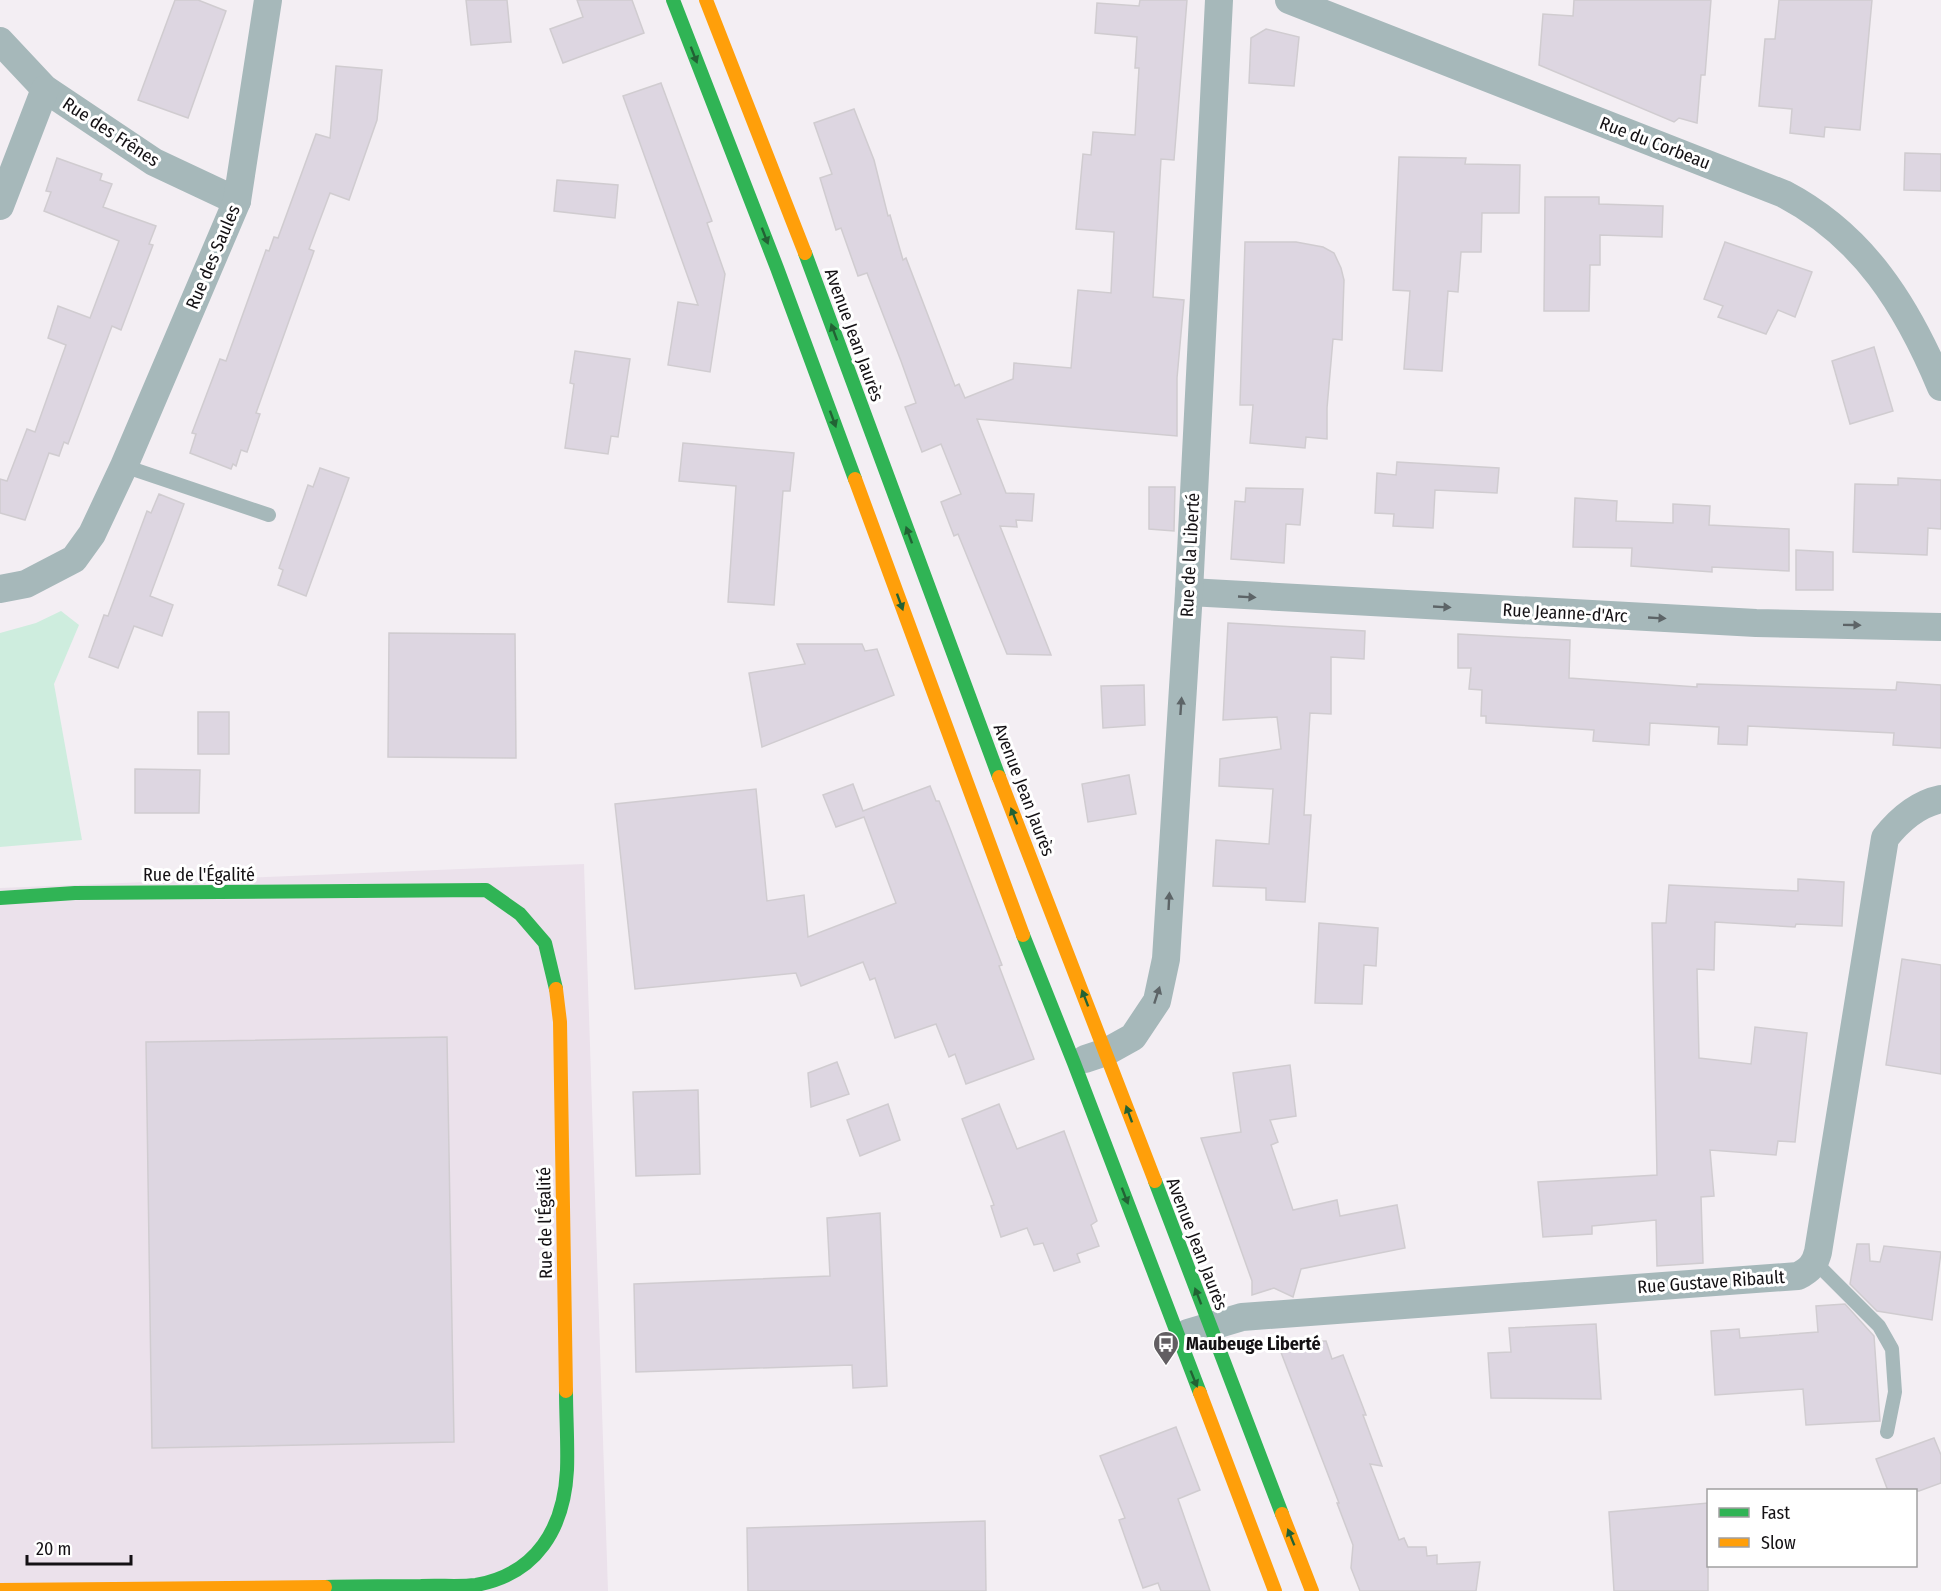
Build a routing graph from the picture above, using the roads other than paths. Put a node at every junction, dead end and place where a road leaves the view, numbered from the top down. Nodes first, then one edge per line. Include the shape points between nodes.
1 (268, 0) edge
2 (673, 0) edge
3 (706, 0) edge
4 (1219, 0) edge
5 (1289, 0) edge
6 (0, 41) edge
7 (45, 89) junction
8 (237, 201) junction
9 (0, 206) edge
10 (1941, 387) edge
11 (124, 466) junction
12 (269, 515) dead end
13 (0, 588) edge
14 (1189, 592) junction
15 (1941, 627) edge
16 (1941, 799) edge
17 (0, 898) edge
18 (1106, 1052) junction
19 (1074, 1063) junction
20 (1815, 1262) junction
21 (1209, 1325) junction
22 (1177, 1336) junction
23 (1887, 1432) dead end
24 (0, 1590) edge
25 (37, 1591) edge
26 (1275, 1591) edge
27 (1312, 1591) edge

1 - 8 street, Rue des Saules
2 -> 19 main road
18 -> 3 main road, Avenue Jean Jaurès
4 - 14 street, Rue de la Liberté
5 - 10 street, Rue du Corbeau via 1784,194 1811,208 1856,246 1875,268 1905,311
6 - 7 street, Rue des Frênes
7 - 8 street, Rue des Frênes via 154,162
7 - 9 street
8 - 11 street, Rue des Saules
11 - 12 lane
11 - 13 street, Rue des Saules via 92,534 74,559 26,584
14 -> 15 street, Rue Jeanne-d'Arc via 1756,623
18 -> 14 street, Rue de la Liberté via 1133,1036 1157,1001 1166,959
16 - 20 street via 1902,817 1885,838
17 - 25 main road, Rue de l'Égalité via 97,893 486,890 520,914 545,943 560,1022 567,1471 560,1515 541,1552 513,1574 474,1585
18 - 19 street, Rue de la Liberté
21 -> 18 main road, Avenue Jean Jaurès
19 -> 22 main road
20 - 21 street, Rue Gustave Ribault via 1798,1276 1242,1317
20 - 23 lane via 1879,1326 1892,1349 1895,1392
21 - 22 street, Rue Gustave Ribault
27 -> 21 main road, Avenue Jean Jaurès
22 -> 26 main road
24 - 25 main road, Rue de l'Égalité

